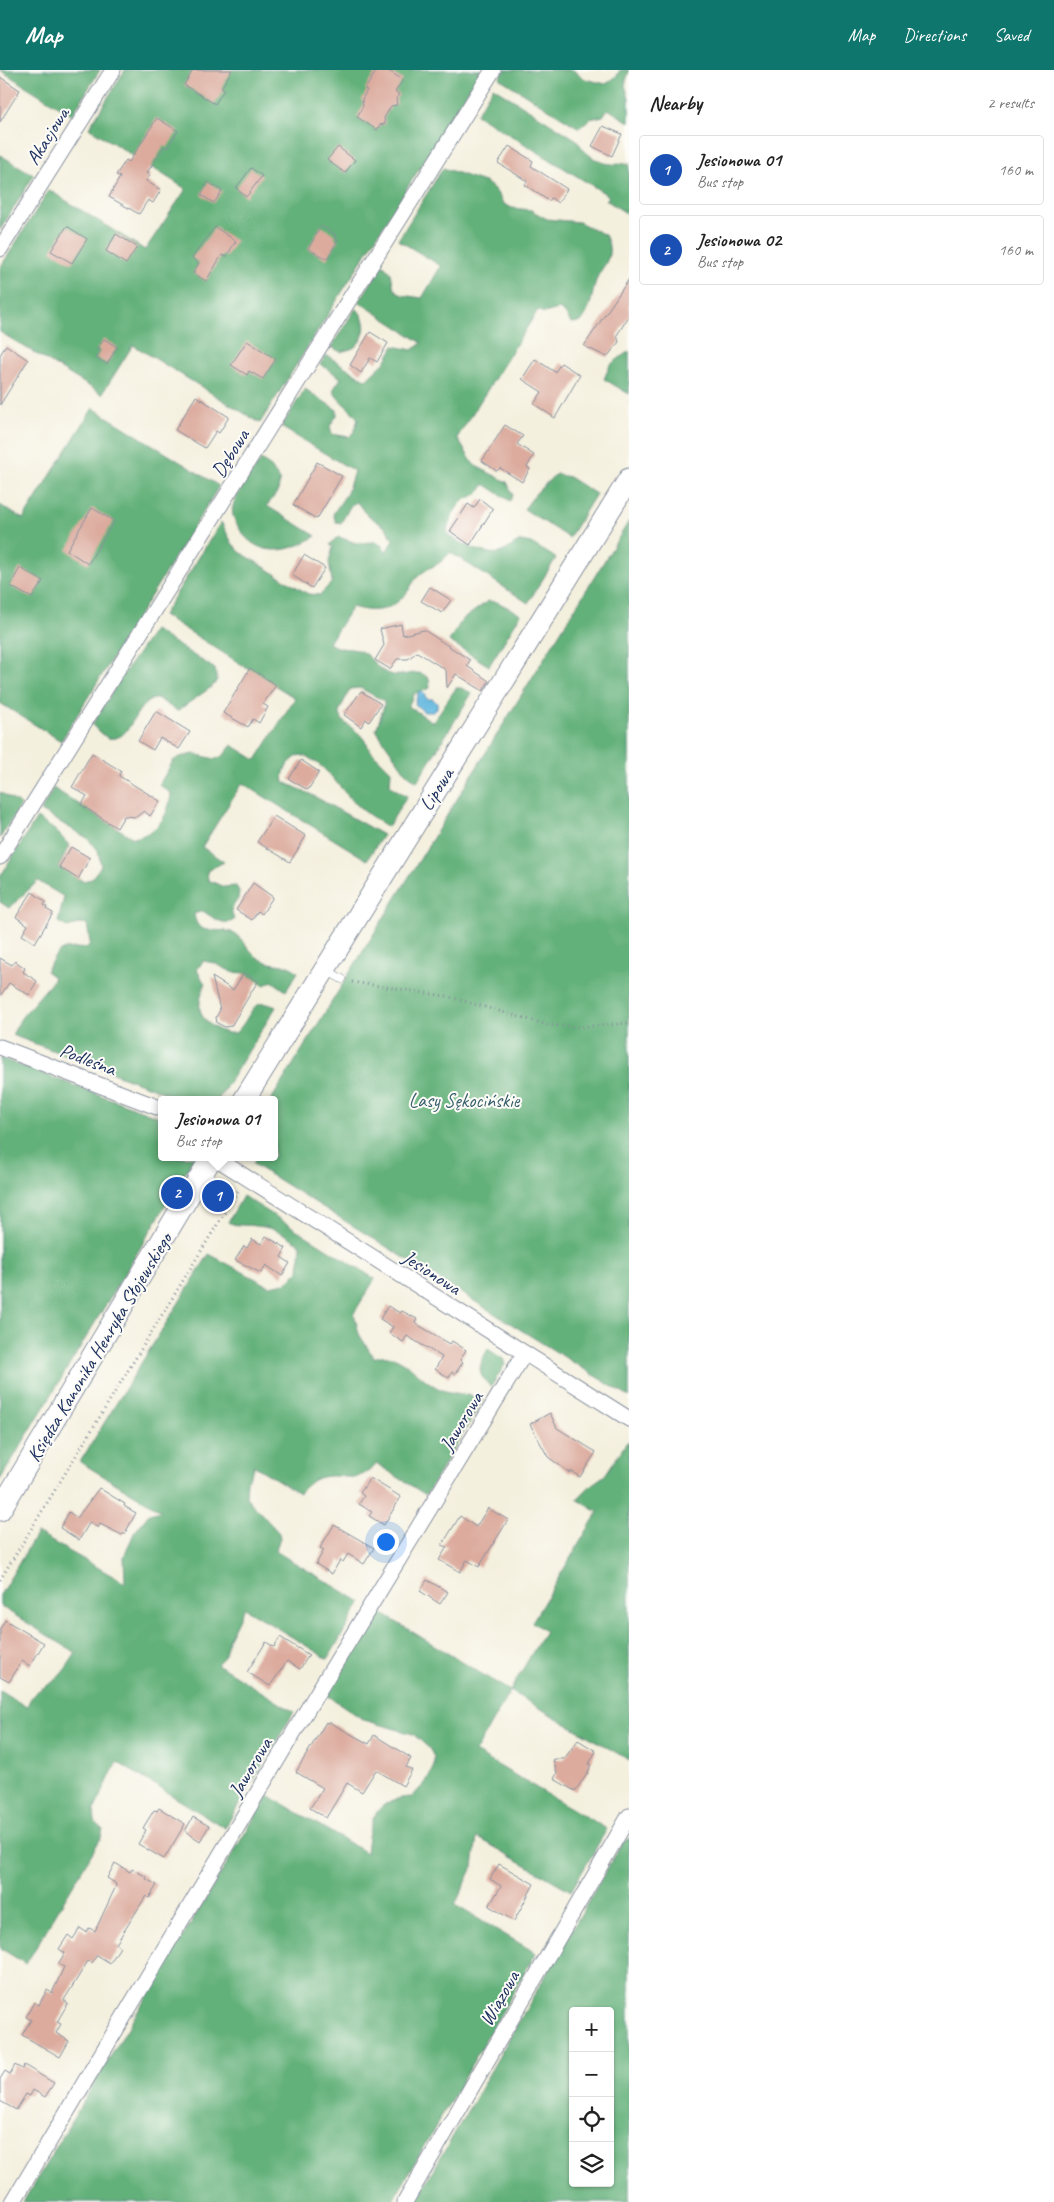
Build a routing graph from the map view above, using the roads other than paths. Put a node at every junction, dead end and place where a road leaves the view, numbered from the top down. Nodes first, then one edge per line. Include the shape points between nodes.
1 (112, 70) edge
2 (494, 70) edge
3 (0, 249) edge
4 (629, 478) edge
5 (0, 857) edge
6 (0, 1048) edge
7 (247, 1096) edge
8 (158, 1107) edge
9 (211, 1161) edge
10 (219, 1161) edge
11 (524, 1354) junction
12 (629, 1419) edge
13 (0, 1510) edge
14 (629, 1816) edge
15 (13, 2202) edge
16 (405, 2202) edge

1 - 3 street, Akacjowa
2 - 5 street, Dębowa
4 - 7 street, Lipowa via 333,974
6 - 8 street, Podleśna
9 - 13 street, Księdza Kanonika Henryka Słojewskiego
10 - 11 street, Jesionowa
11 - 12 street, Jesionowa
11 - 15 street, Jaworowa
14 - 16 street, Wiązowa

